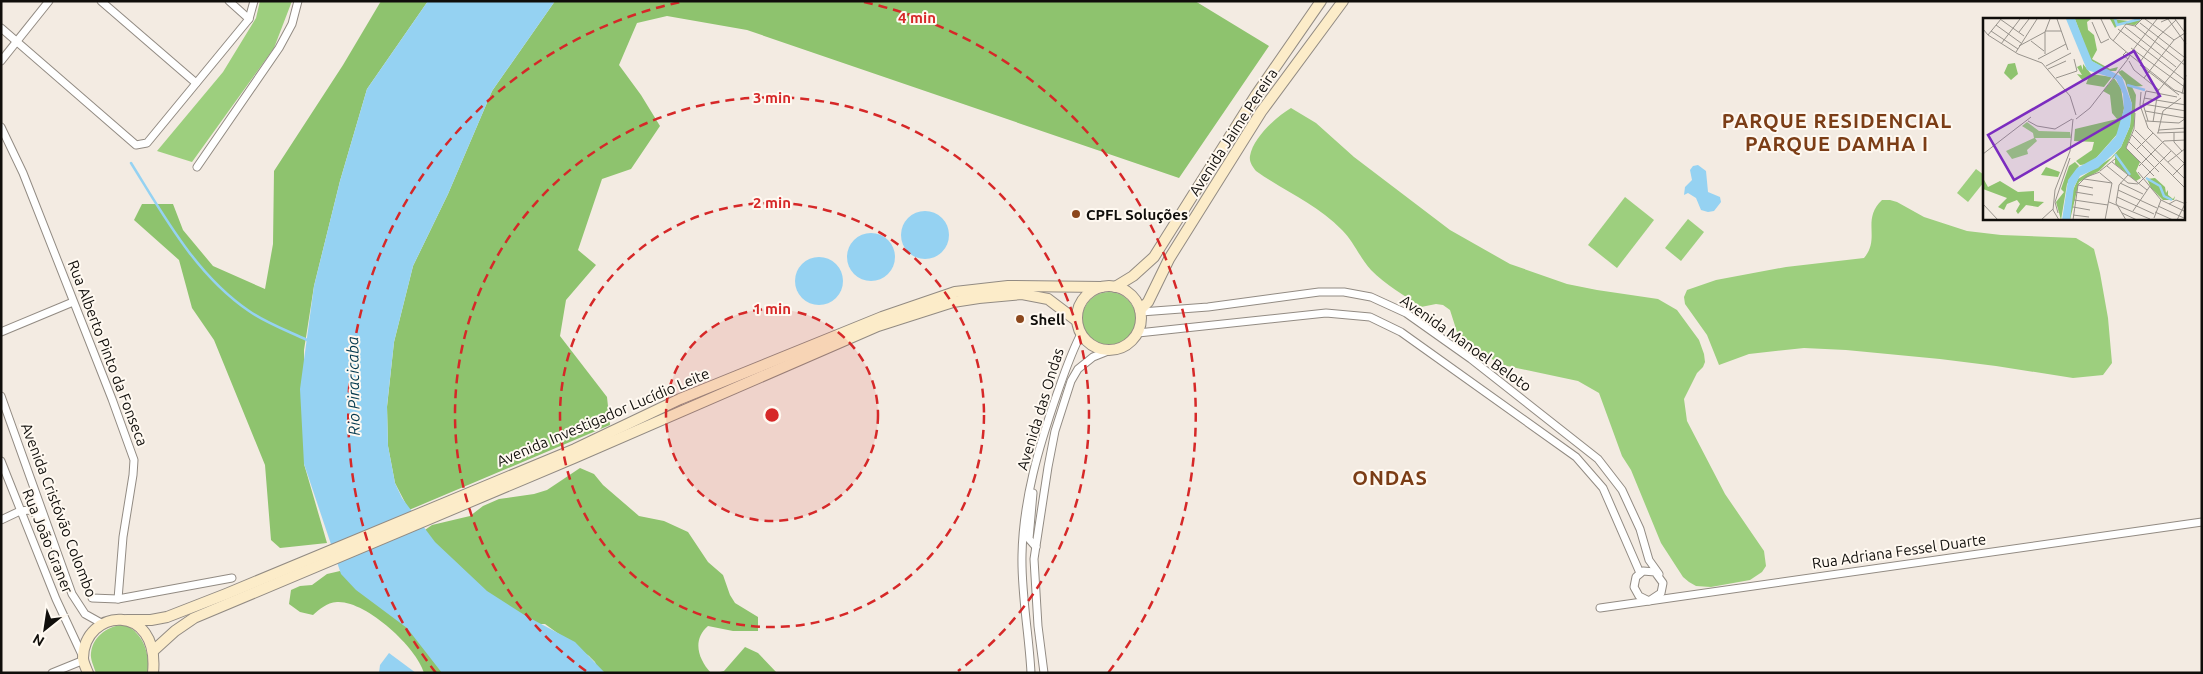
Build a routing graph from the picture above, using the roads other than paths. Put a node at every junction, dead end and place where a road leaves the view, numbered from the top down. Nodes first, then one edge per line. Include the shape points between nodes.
1 (48, 1) edge
2 (101, 1) edge
3 (229, 1) edge
4 (254, 1) edge
5 (298, 1) edge
6 (1321, 1) edge
7 (1343, 1) edge
8 (249, 19) junction
9 (1, 28) edge
10 (17, 40) junction
11 (1, 60) edge
12 (196, 83) junction
13 (1, 127) edge
14 (198, 167) dead end
15 (1102, 287) junction
16 (1116, 287) junction
17 (73, 302) junction
18 (1140, 311) junction
19 (1077, 321) junction
20 (1, 332) edge
21 (1138, 333) junction
22 (1081, 334) junction
23 (1108, 351) junction
24 (1, 396) edge
25 (1, 461) edge
26 (1031, 483) junction
27 (20, 512) junction
28 (428, 513) junction
29 (1, 520) edge
30 (2202, 522) edge
31 (55, 544) junction
32 (1036, 547) junction
33 (321, 560) junction
34 (1640, 573) junction
35 (1659, 574) junction
36 (232, 578) dead end
37 (92, 598) dead end
38 (118, 599) junction
39 (1649, 601) junction
40 (1600, 608) dead end
41 (127, 620) junction
42 (103, 624) junction
43 (153, 651) junction
44 (83, 659) junction
45 (52, 673) edge
46 (88, 673) edge
47 (153, 673) edge
48 (1031, 673) edge
49 (1044, 673) edge

1 - 10 street
2 - 12 street
3 - 8 street
4 - 8 street
5 - 14 street via 292,24 279,48
6 - 16 main road, Avenida Jaime Pereira via 1256,95 1154,257
7 - 18 main road, Avenida Jaime Pereira via 1261,112
8 - 12 street
9 - 10 street
10 - 11 street
10 - 12 street via 136,145 147,143
13 - 17 street, Rua Alberto Pinto da Fonseca via 23,173
15 - 16 main road
15 - 19 main road via 1093,290 1080,303
15 - 28 main road, Avenida Investigador Lucídio Leite via 1008,286 955,292 882,317 680,399
16 - 18 main road via 1131,295
17 - 20 street
17 - 38 street, Rua Alberto Pinto da Fonseca via 134,460
18 - 21 main road
18 - 35 street, Avenida Manoel Beloto via 1344,292 1372,297 1406,313 1598,459 1622,490 1650,560
19 - 22 main road
19 - 28 main road, Avenida Investigador Lucídio Leite via 1048,300 1022,294 979,298 932,308 878,326 574,458
21 - 23 main road via 1120,349
21 - 34 street, Avenida Manoel Beloto via 1326,312 1355,314 1383,322 1418,342 1500,405 1576,457 1604,488
22 - 23 main road via 1092,346
22 - 26 street, Avenida das Ondas via 1073,348 1044,433
23 - 32 street, Avenida das Ondas via 1093,357 1078,369 1071,381 1055,431
24 - 31 street, Avenida Cristóvão Colombo
25 - 27 street, Rua João Graner
26 - 32 street via 1029,539
26 - 48 street, Avenida das Ondas via 1022,556
27 - 29 street
27 - 31 street via 34,512
27 - 44 street, Rua João Graner
28 - 33 main road, Avenida Investigador Lucídio Leite
30 - 39 street, Rua Adriana Fessel Duarte
31 - 42 street, Avenida Cristóvão Colombo via 78,606
32 - 49 street, Avenida das Ondas via 1035,587
33 - 41 main road, Avenida Investigador Lucídio Leite via 167,617
33 - 43 main road, Avenida Investigador Lucídio Leite via 194,618
34 - 35 street via 1651,571
34 - 39 street via 1634,582 1636,592
35 - 39 street via 1663,588
36 - 38 street
37 - 38 street
39 - 40 street, Rua Adriana Fessel Duarte
41 - 42 main road, Avenida Investigador Lucídio Leite via 111,620
41 - 43 main road via 143,631
42 - 44 main road via 90,636
43 - 47 main road
44 - 45 street
44 - 46 main road

